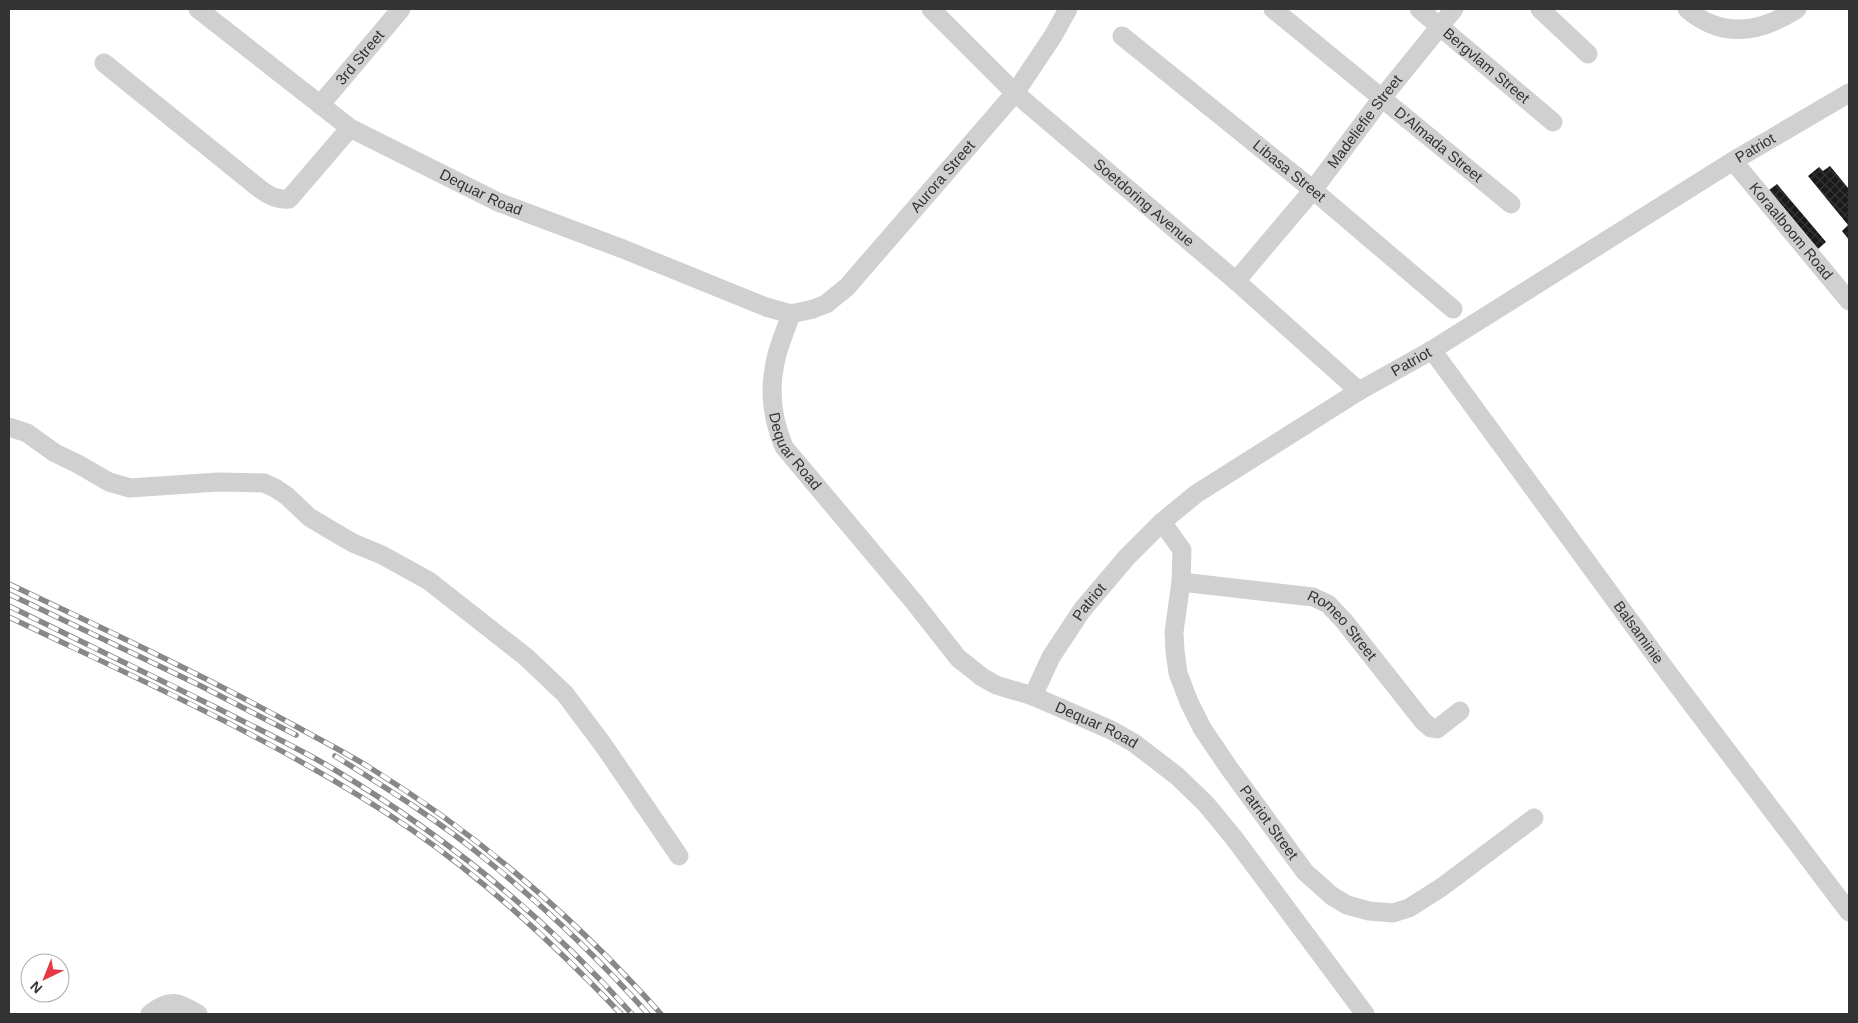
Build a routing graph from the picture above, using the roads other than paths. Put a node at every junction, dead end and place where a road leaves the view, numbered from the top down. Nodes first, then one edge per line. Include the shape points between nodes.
1 (198, 9) edge
2 (401, 9) edge
3 (931, 9) edge
4 (1068, 9) edge
5 (1273, 9) edge
6 (1420, 9) edge
7 (1454, 9) edge
8 (1540, 9) edge
9 (1687, 9) edge
10 (1797, 9) edge
11 (1440, 26) junction
12 (1122, 36) dead end
13 (1588, 54) dead end
14 (104, 63) dead end
15 (1016, 93) junction
16 (1849, 93) edge
17 (1382, 98) junction
18 (320, 105) junction
19 (1553, 122) dead end
20 (350, 128) junction
21 (1733, 161) junction
22 (1313, 190) junction
23 (1511, 204) dead end
24 (1236, 280) junction
25 (1849, 301) edge
26 (1453, 310) dead end
27 (791, 314) junction
28 (1432, 350) junction
29 (1359, 391) junction
30 (9, 427) edge
31 (1162, 522) junction
32 (1182, 582) junction
33 (1032, 696) junction
34 (1460, 711) dead end
35 (1534, 818) dead end
36 (678, 856) dead end
37 (1849, 912) edge
38 (150, 1014) edge
39 (198, 1014) edge
40 (1365, 1014) edge

1 - 18 street, Dequar Road
2 - 18 street, 3rd Street
3 - 15 street, Soetdoring Avenue
4 - 15 street, Aurora Street
5 - 17 street, D'Almada Street
6 - 11 street, Bergvlam Street
7 - 11 street, Madeliefie Street
8 - 13 street
9 - 10 street via 1710,24 1734,30 1767,24
11 - 17 street, Madeliefie Street
11 - 19 street, Bergvlam Street
12 - 22 street, Libasa Street
14 - 20 street via 260,189 281,199 289,199
15 - 24 street, Soetdoring Avenue
15 - 27 street, Aurora Street via 848,287 826,304
16 - 21 street, Patriot
17 - 22 street, Madeliefie Street
17 - 23 street, D'Almada Street
18 - 20 street, Dequar Road
20 - 27 street, Dequar Road via 498,202
21 - 25 street, Koraalboom Road
21 - 28 street, Patriot
22 - 24 street, Madeliefie Street
22 - 26 street, Libasa Street
24 - 29 street, Soetdoring Avenue
27 - 33 street, Dequar Road via 775,363 773,385 776,429 784,447 958,658 996,685
28 - 29 street, Patriot
28 - 37 street, Balsaminie
29 - 31 street, Patriot via 1196,494
30 - 36 street via 27,433 117,486 130,488 218,482 264,484 275,488 309,517 429,581 526,657 565,694
31 - 32 street, Patriot Street via 1182,550
31 - 33 street, Patriot via 1082,610 1051,657
32 - 34 street, Romeo Street via 1322,600 1344,621 1431,728 1437,728
32 - 35 street, Patriot Street via 1174,632 1175,651 1178,673 1189,702 1228,768 1305,872 1332,896 1347,905 1368,911 1393,913 1409,908
33 - 40 street, Dequar Road via 1111,730 1177,776 1234,838
38 - 39 street via 168,1003 182,1005

